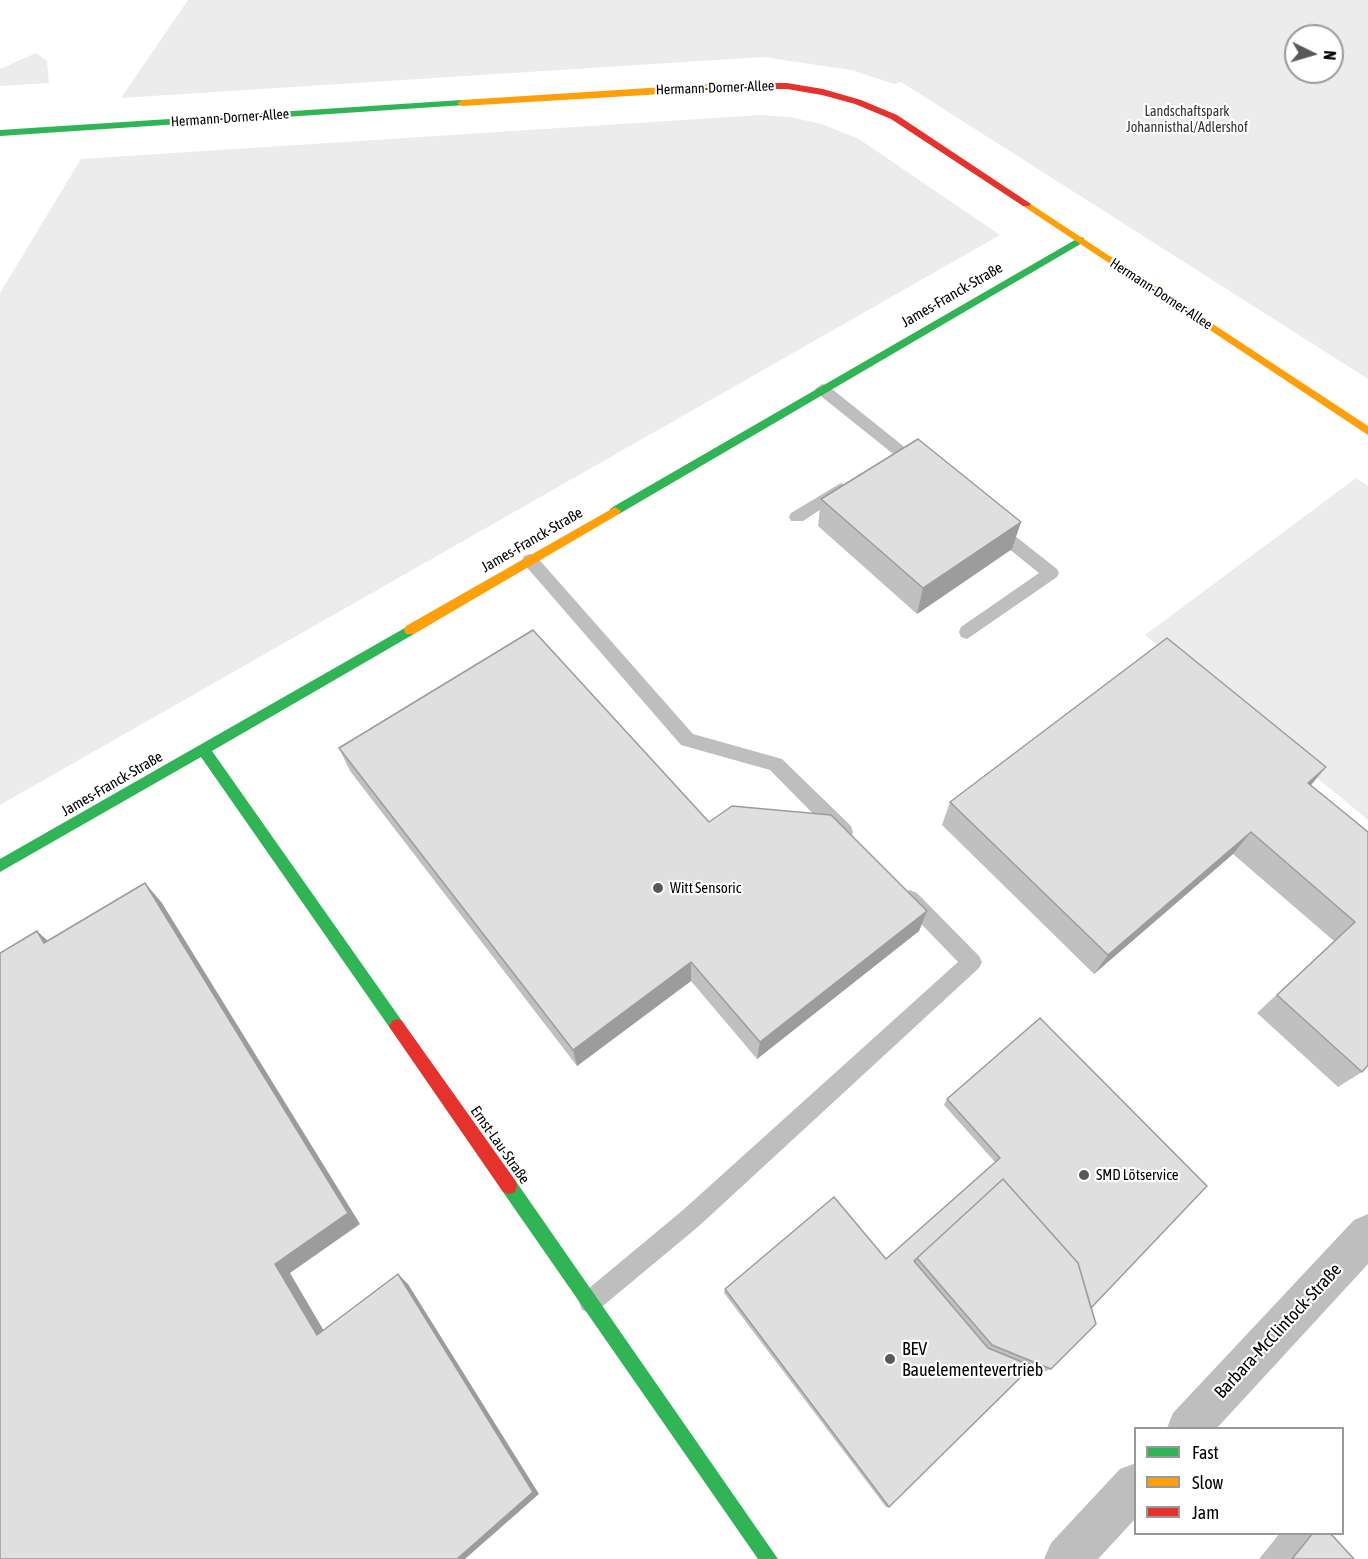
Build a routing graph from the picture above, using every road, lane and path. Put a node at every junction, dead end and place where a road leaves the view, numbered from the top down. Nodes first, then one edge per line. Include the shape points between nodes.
1 (0, 133) edge
2 (1080, 240) junction
3 (822, 389) junction
4 (1368, 431) edge
5 (901, 452) junction
6 (882, 464) edge
7 (927, 473) edge
8 (853, 481) edge
9 (980, 516) edge
10 (797, 517) dead end
11 (530, 560) junction
12 (967, 632) dead end
13 (204, 750) junction
14 (858, 846) edge
15 (0, 866) edge
16 (899, 888) edge
17 (1368, 1234) edge
18 (590, 1302) junction
19 (1189, 1427) edge
20 (1134, 1487) edge
21 (770, 1559) edge
22 (1067, 1559) edge

1 - 2 street, Hermann-Dorner-Allee via 711,87 787,86 841,96 894,117
2 - 3 street, James-Franck-Straße
2 - 4 street, Hermann-Dorner-Allee
3 - 5 lane
3 - 11 street, James-Franck-Straße
5 - 6 lane
5 - 7 lane
8 - 10 lane
9 - 12 lane via 1051,573
11 - 13 street, James-Franck-Straße
11 - 14 lane via 687,740 776,764
13 - 15 street, James-Franck-Straße
13 - 18 street, Ernst-Lau-Straße
16 - 18 lane via 972,962 691,1218
17 - 19 street, Barbara-McClintock-Straße
18 - 21 street, Ernst-Lau-Straße
20 - 22 street

